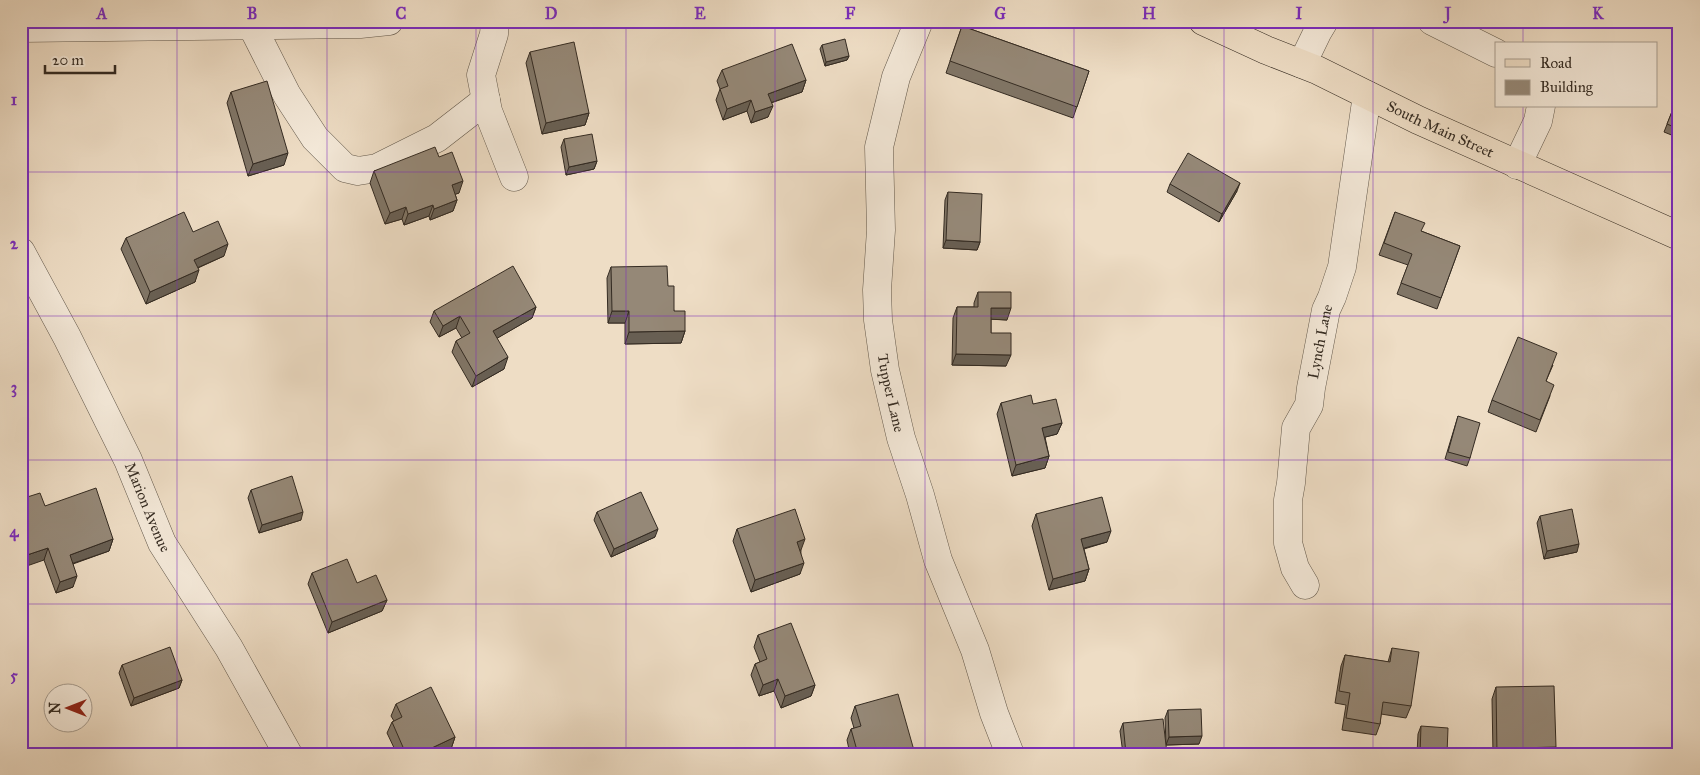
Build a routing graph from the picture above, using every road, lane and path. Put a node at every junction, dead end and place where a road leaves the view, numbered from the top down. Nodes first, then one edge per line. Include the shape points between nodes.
1 (389, 21) edge
2 (495, 21) edge
3 (919, 21) edge
4 (1203, 21) edge
5 (1324, 21) edge
6 (1432, 21) edge
7 (252, 26) junction
8 (21, 28) edge
9 (1495, 52) edge
10 (1302, 64) junction
11 (1367, 94) junction
12 (486, 100) junction
13 (1541, 108) edge
14 (1517, 165) junction
15 (514, 177) dead end
16 (1679, 236) edge
17 (21, 252) edge
18 (1305, 586) dead end
19 (288, 754) edge
20 (1010, 754) edge

1 - 7 street
2 - 12 street via 481,75
3 - 20 street, Tupper Lane via 896,77 879,147 878,320 885,370 901,438 938,560 975,650
4 - 10 main road, South Main Street
5 - 10 street
6 - 9 street
7 - 8 street
7 - 12 street via 287,96 315,138 345,168 358,171 377,168 437,138
10 - 11 main road, South Main Street
11 - 14 main road, South Main Street
11 - 18 street, Lynch Lane via 1342,268 1326,310 1309,405 1296,428 1288,500 1288,543 1295,568
12 - 15 street
13 - 14 street via 1538,121
14 - 16 main road, South Main Street
17 - 19 street, Marion Avenue via 128,460 162,543 229,648

